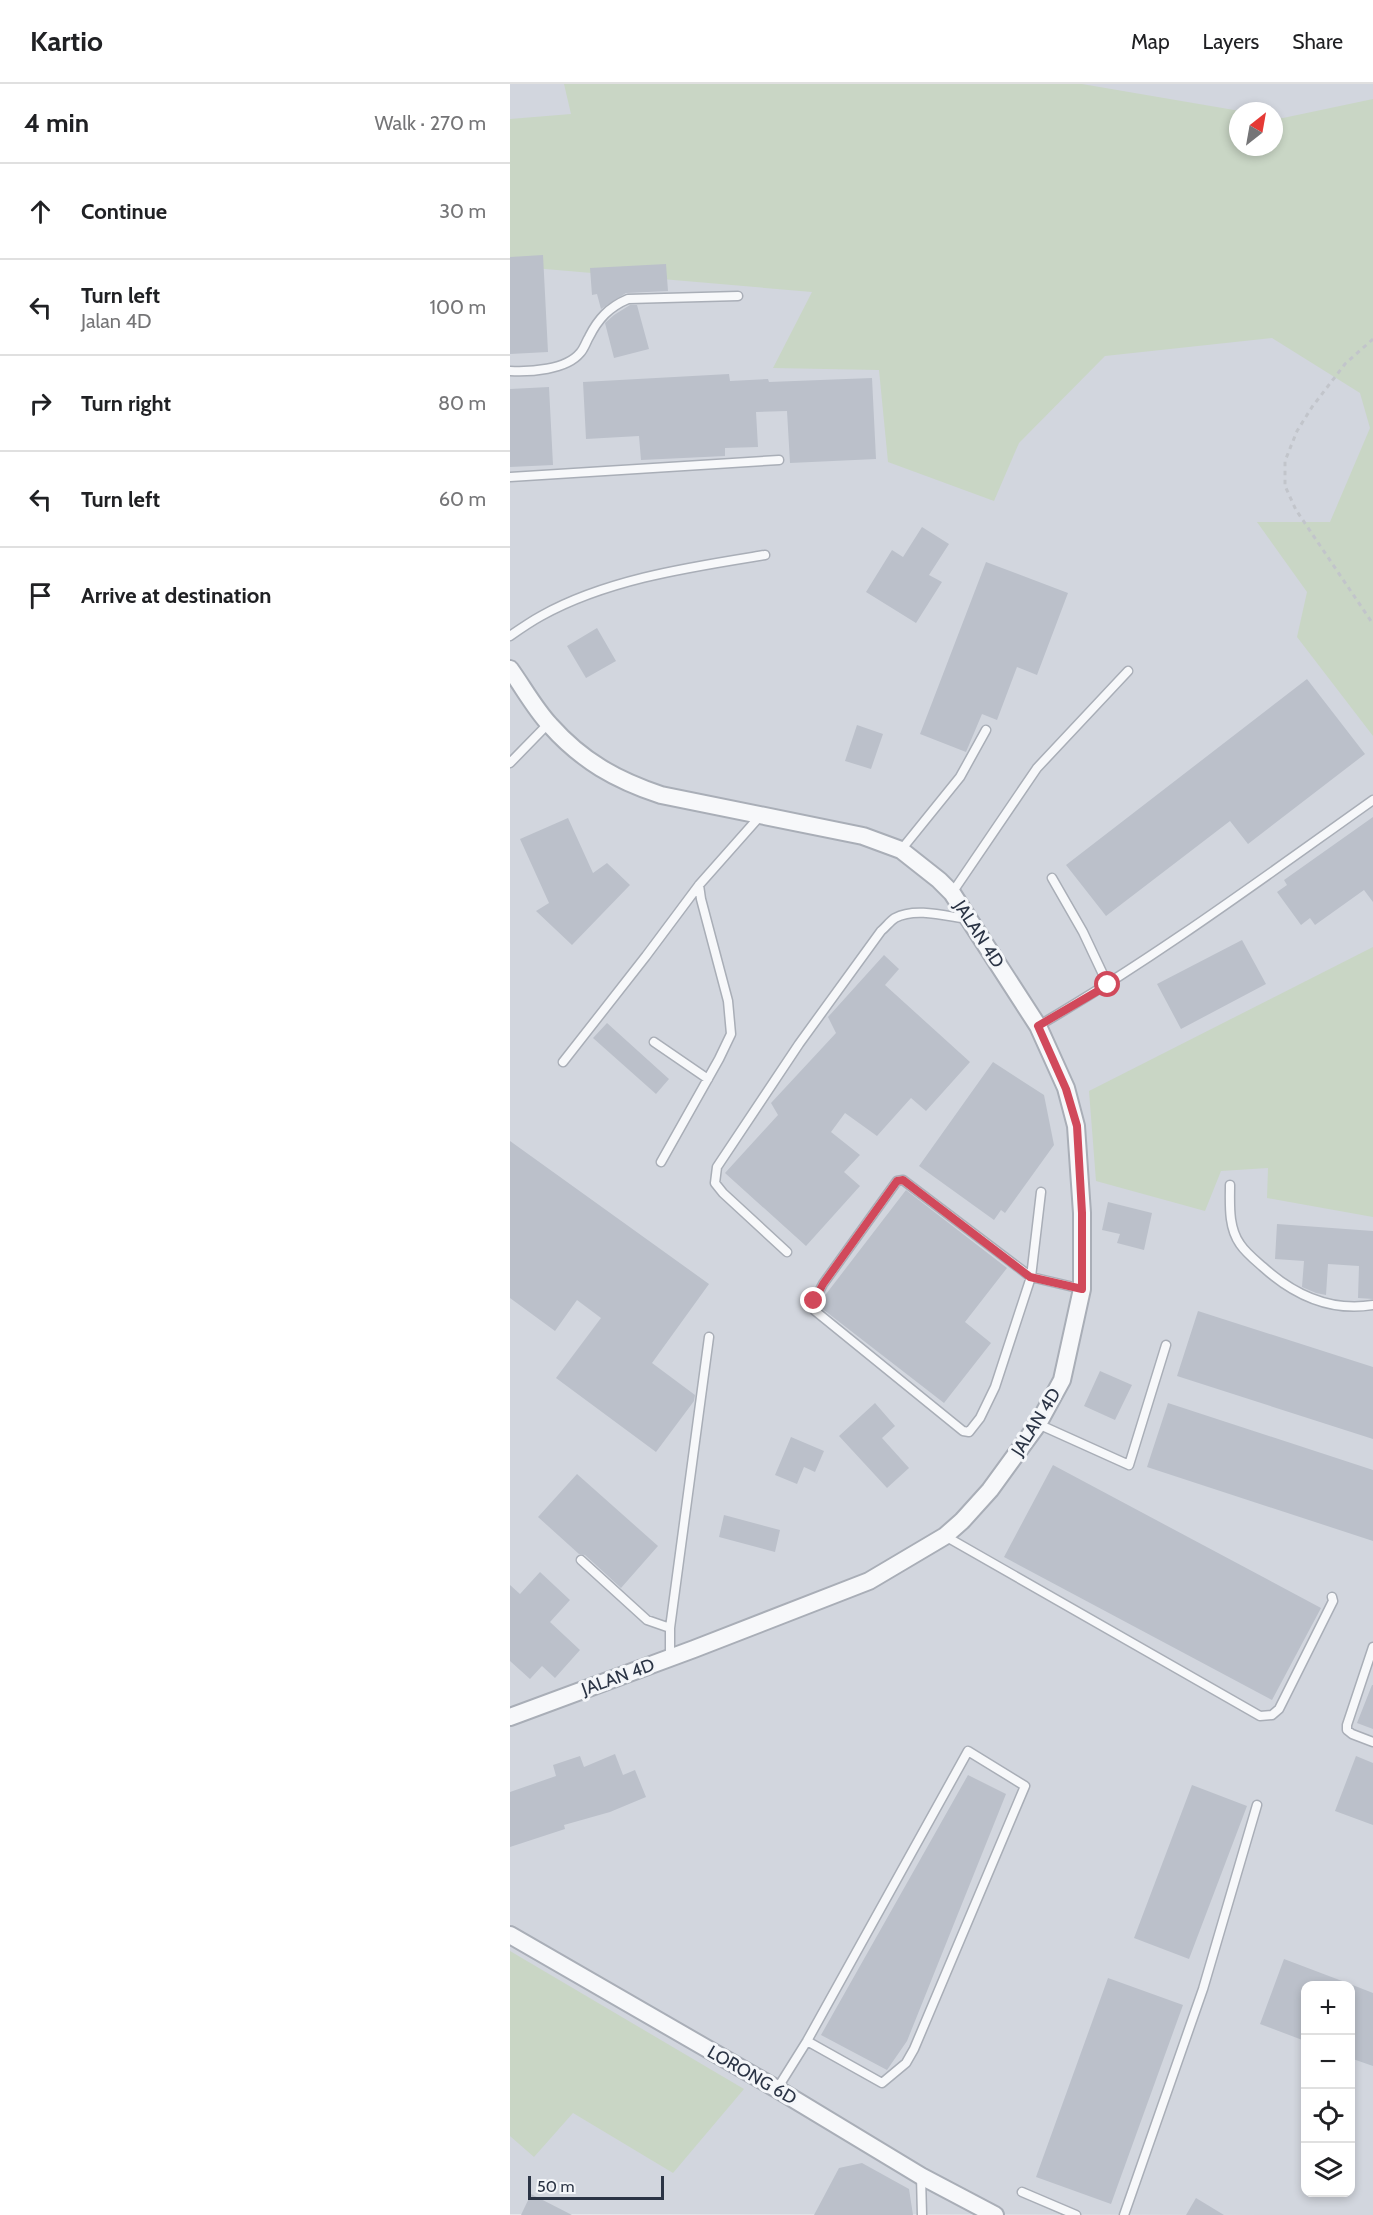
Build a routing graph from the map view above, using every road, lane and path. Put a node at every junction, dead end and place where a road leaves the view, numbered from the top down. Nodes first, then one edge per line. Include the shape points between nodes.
1 (738, 296) dead end
2 (1373, 339) edge
3 (510, 371) edge
4 (779, 460) dead end
5 (510, 477) edge
6 (765, 555) dead end
7 (1373, 624) edge
8 (510, 636) edge
9 (510, 669) edge
10 (1128, 671) dead end
11 (549, 724) junction
12 (986, 730) dead end
13 (510, 763) edge
14 (1373, 800) edge
15 (761, 815) junction
16 (901, 850) junction
17 (1053, 878) dead end
18 (699, 885) junction
19 (952, 893) junction
20 (971, 920) junction
21 (1108, 985) junction
22 (1038, 1026) junction
23 (654, 1042) dead end
24 (563, 1062) dead end
25 (708, 1078) junction
26 (661, 1162) dead end
27 (1230, 1185) dead end
28 (1041, 1192) dead end
29 (787, 1252) dead end
30 (1030, 1277) junction
31 (1082, 1289) junction
32 (1373, 1305) edge
33 (708, 1337) dead end
34 (1166, 1345) dead end
35 (1038, 1424) junction
36 (945, 1536) junction
37 (581, 1560) dead end
38 (1332, 1597) dead end
39 (670, 1628) junction
40 (1373, 1647) edge
41 (670, 1658) junction
42 (510, 1717) edge
43 (1373, 1742) edge
44 (1257, 1805) dead end
45 (510, 1935) edge
46 (807, 2041) junction
47 (777, 2090) junction
48 (921, 2176) junction
49 (1022, 2192) dead end
50 (922, 2215) edge
51 (995, 2215) edge
52 (1076, 2215) edge
53 (1124, 2215) edge

1 - 3 lane via 628,299 601,317 580,353 569,363
2 - 7 path via 1345,364 1297,431 1286,461 1285,486 1296,510
4 - 5 lane
6 - 8 lane via 667,572 588,596 542,615
9 - 11 street, JALAN 4D
10 - 19 lane via 1037,768
11 - 13 lane
11 - 15 street, JALAN 4D via 600,770 629,784 661,795
12 - 16 lane via 960,777
14 - 21 lane
15 - 16 street, JALAN 4D via 863,836
15 - 18 lane
16 - 19 street, JALAN 4D
17 - 21 lane
18 - 24 lane
18 - 25 lane via 728,1001 731,1034
19 - 20 street, JALAN 4D
20 - 22 street, JALAN 4D
20 - 29 lane via 906,914 881,931 717,1167 715,1183 723,1193
21 - 22 lane
22 - 31 street, JALAN 4D via 1066,1089 1077,1126
23 - 25 lane
25 - 26 lane
27 - 32 lane via 1230,1214 1237,1237 1267,1270 1310,1299 1352,1309
28 - 30 lane
30 - 30 lane via 994,1387 969,1432 814,1310 823,1284 897,1181 903,1180
30 - 31 lane
31 - 35 street, JALAN 4D via 1062,1380
33 - 39 lane
34 - 35 lane via 1129,1465
35 - 36 street, JALAN 4D via 990,1490
36 - 38 lane via 1260,1716 1272,1715 1279,1708
36 - 41 street, JALAN 4D via 870,1581
37 - 39 lane via 647,1620
39 - 41 lane
40 - 43 lane via 1347,1725 1352,1734
41 - 42 street, JALAN 4D
44 - 53 lane via 1203,1989
45 - 47 street, LORONG 6D
46 - 46 lane via 968,1751 1025,1786 906,2063 882,2083
46 - 47 lane
47 - 48 street, LORONG 6D
48 - 50 lane
48 - 51 street, LORONG 6D
49 - 52 lane

